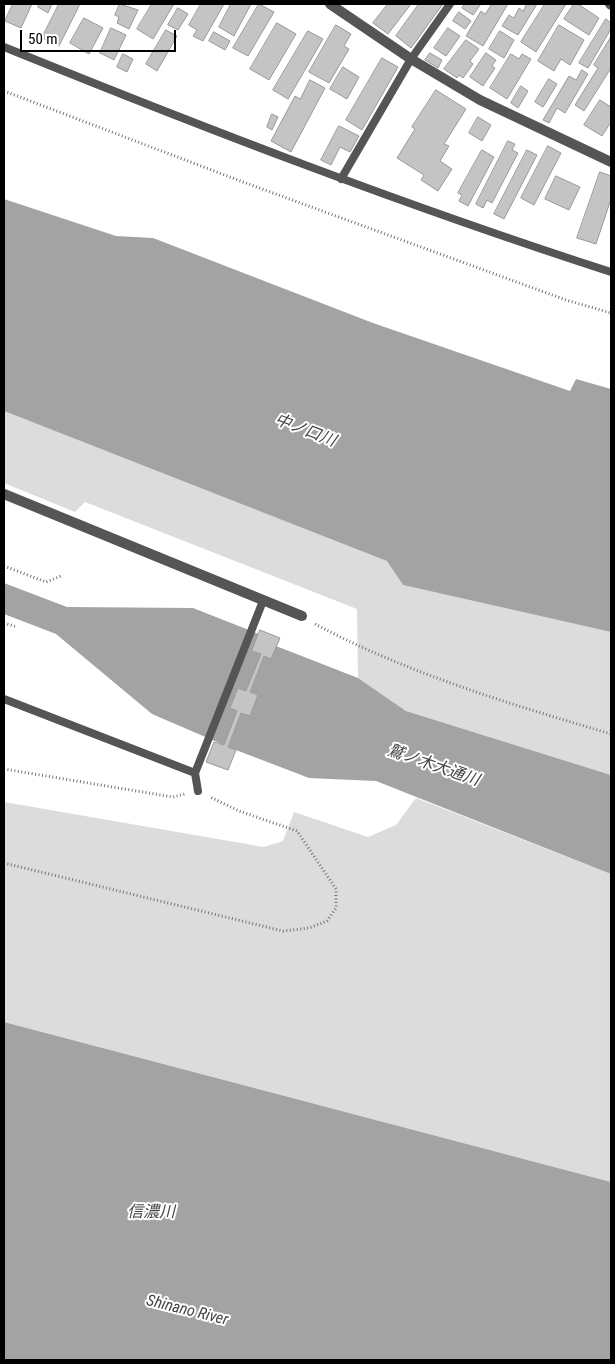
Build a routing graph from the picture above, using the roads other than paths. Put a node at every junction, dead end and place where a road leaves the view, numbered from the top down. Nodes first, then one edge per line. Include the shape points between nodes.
1 (330, 4) edge
2 (450, 4) edge
3 (4, 47) edge
4 (411, 59) junction
5 (611, 162) edge
6 (341, 179) junction
7 (611, 272) edge
8 (4, 494) edge
9 (263, 601) junction
10 (302, 616) road end
11 (4, 698) edge
12 (195, 773) junction
13 (198, 791) road end

1 - 4 street
2 - 4 lane
3 - 6 lane
4 - 5 street via 480,100
4 - 6 lane
6 - 7 lane
8 - 9 street
9 - 10 street
9 - 12 lane
11 - 12 lane
12 - 13 lane

